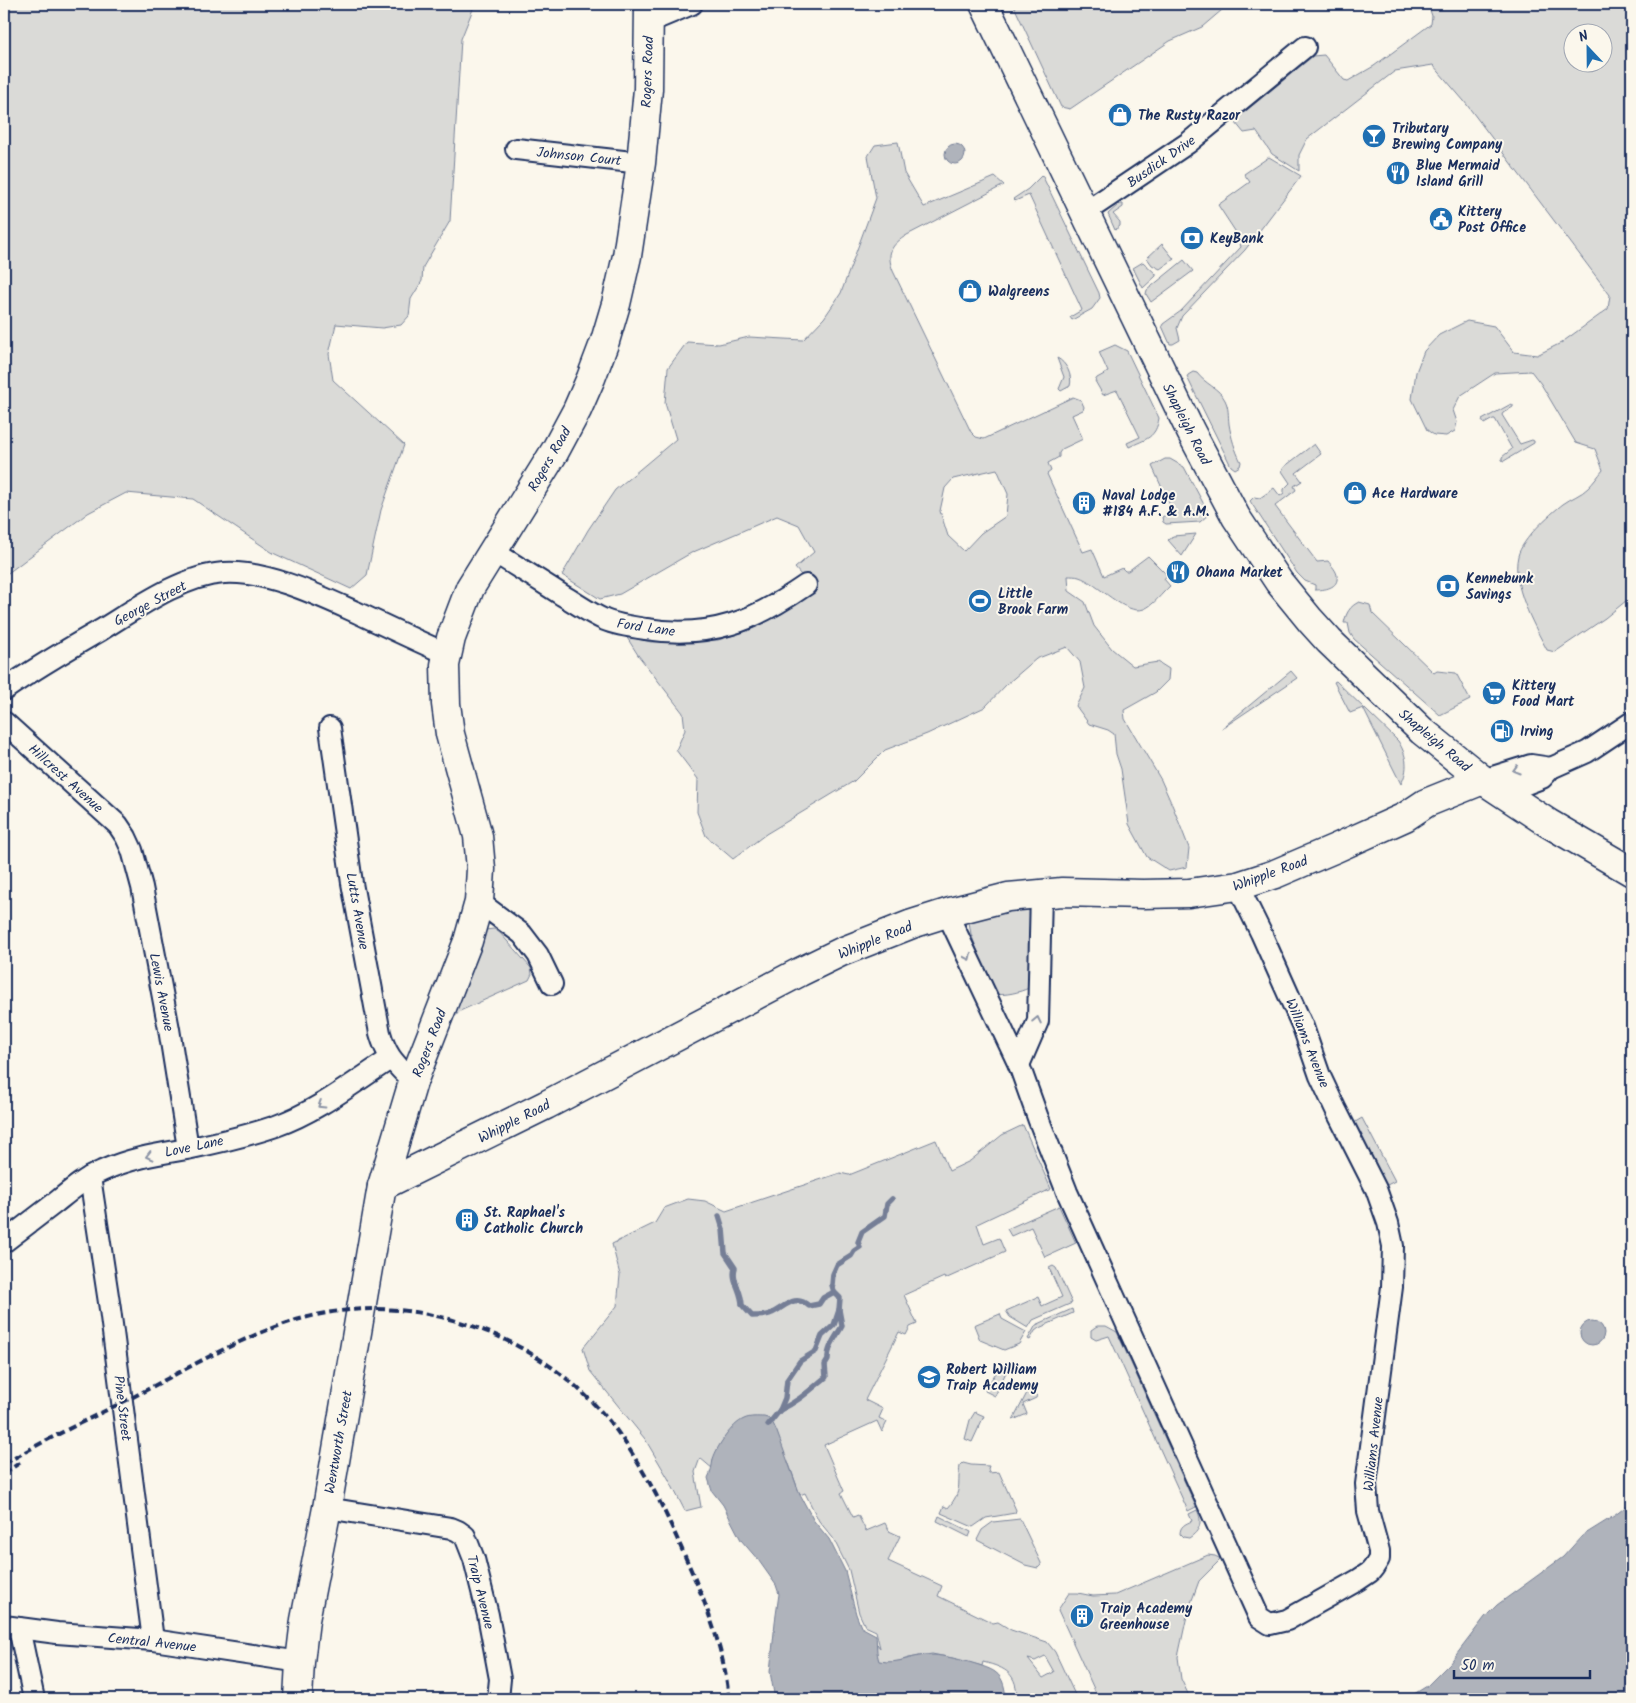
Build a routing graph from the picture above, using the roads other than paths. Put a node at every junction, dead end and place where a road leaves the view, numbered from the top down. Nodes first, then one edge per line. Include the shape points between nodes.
1 (692, 4) edge
2 (984, 4) edge
3 (649, 13) edge
4 (1305, 47) dead end
5 (516, 149) dead end
6 (642, 163) junction
7 (1084, 213) junction
8 (494, 552) junction
9 (806, 585) dead end
10 (448, 654) junction
11 (4, 690) edge
12 (4, 722) edge
13 (1632, 722) edge
14 (330, 728) dead end
15 (1492, 786) junction
16 (126, 837) joint
17 (1632, 872) edge
18 (1238, 886) junction
19 (1042, 893) junction
20 (480, 902) junction
21 (947, 913) junction
22 (552, 984) dead end
23 (390, 1059) junction
24 (1019, 1065) junction
25 (413, 1082) junction
26 (188, 1148) junction
27 (90, 1177) junction
28 (382, 1186) junction
29 (4, 1242) edge
30 (327, 1508) junction
31 (11, 1627) edge
32 (153, 1640) junction
33 (300, 1662) junction
34 (34, 1699) edge
35 (298, 1699) edge
36 (498, 1699) edge

1 - 3 street
2 - 7 main road, Shapleigh Road
3 - 6 main road, Rogers Road via 648,90
4 - 7 street, Busdick Drive via 1188,143
5 - 6 street, Johnson Court
6 - 8 main road, Rogers Road via 616,304 591,378 555,451
7 - 15 main road, Shapleigh Road via 1191,432 1256,549 1310,620 1339,652 1422,731
8 - 9 street, Ford Lane via 590,613 619,624 657,631 689,632 739,623
8 - 10 main road, Rogers Road via 470,588 453,631
10 - 11 street, George Street via 290,584 225,573 200,578 153,599
10 - 20 main road, Rogers Road via 445,684 448,723 478,836
12 - 16 street, Hillcrest Avenue via 118,825
13 - 15 street via 1587,752 1551,768 1531,765
14 - 23 street, Lutts Avenue via 352,879 380,1033
15 - 17 main road
15 - 18 main road, Whipple Road via 1426,803 1405,817 1275,874
16 - 26 street, Lewis Avenue via 137,862 142,887
18 - 19 main road, Whipple Road via 1189,893
18 - 24 street, Williams Avenue via 1303,1027 1320,1076 1376,1189 1393,1246 1392,1287 1366,1484 1368,1511 1379,1559 1363,1577 1287,1620 1270,1624 1259,1617 1067,1192
19 - 21 main road, Whipple Road via 1008,897
24 -> 19 street via 1038,1021
20 - 22 street via 522,934 538,954
20 - 25 main road, Rogers Road
21 -> 24 street, Williams Avenue
21 - 28 main road, Whipple Road via 820,962
23 - 25 street, Lutts Avenue
23 -> 26 street, Love Lane via 294,1119
25 - 28 main road, Rogers Road
26 -> 27 street, Love Lane via 124,1162
27 - 29 street, Love Lane
27 - 32 street, Pine Street
28 - 30 main road, Wentworth Street
30 - 33 main road, Wentworth Street
30 - 36 street, Traip Avenue via 451,1528 464,1536 474,1559 488,1615 500,1679
31 - 32 street, Central Avenue
31 - 34 street
32 - 33 street, Central Avenue
33 - 35 main road, Wentworth Street

